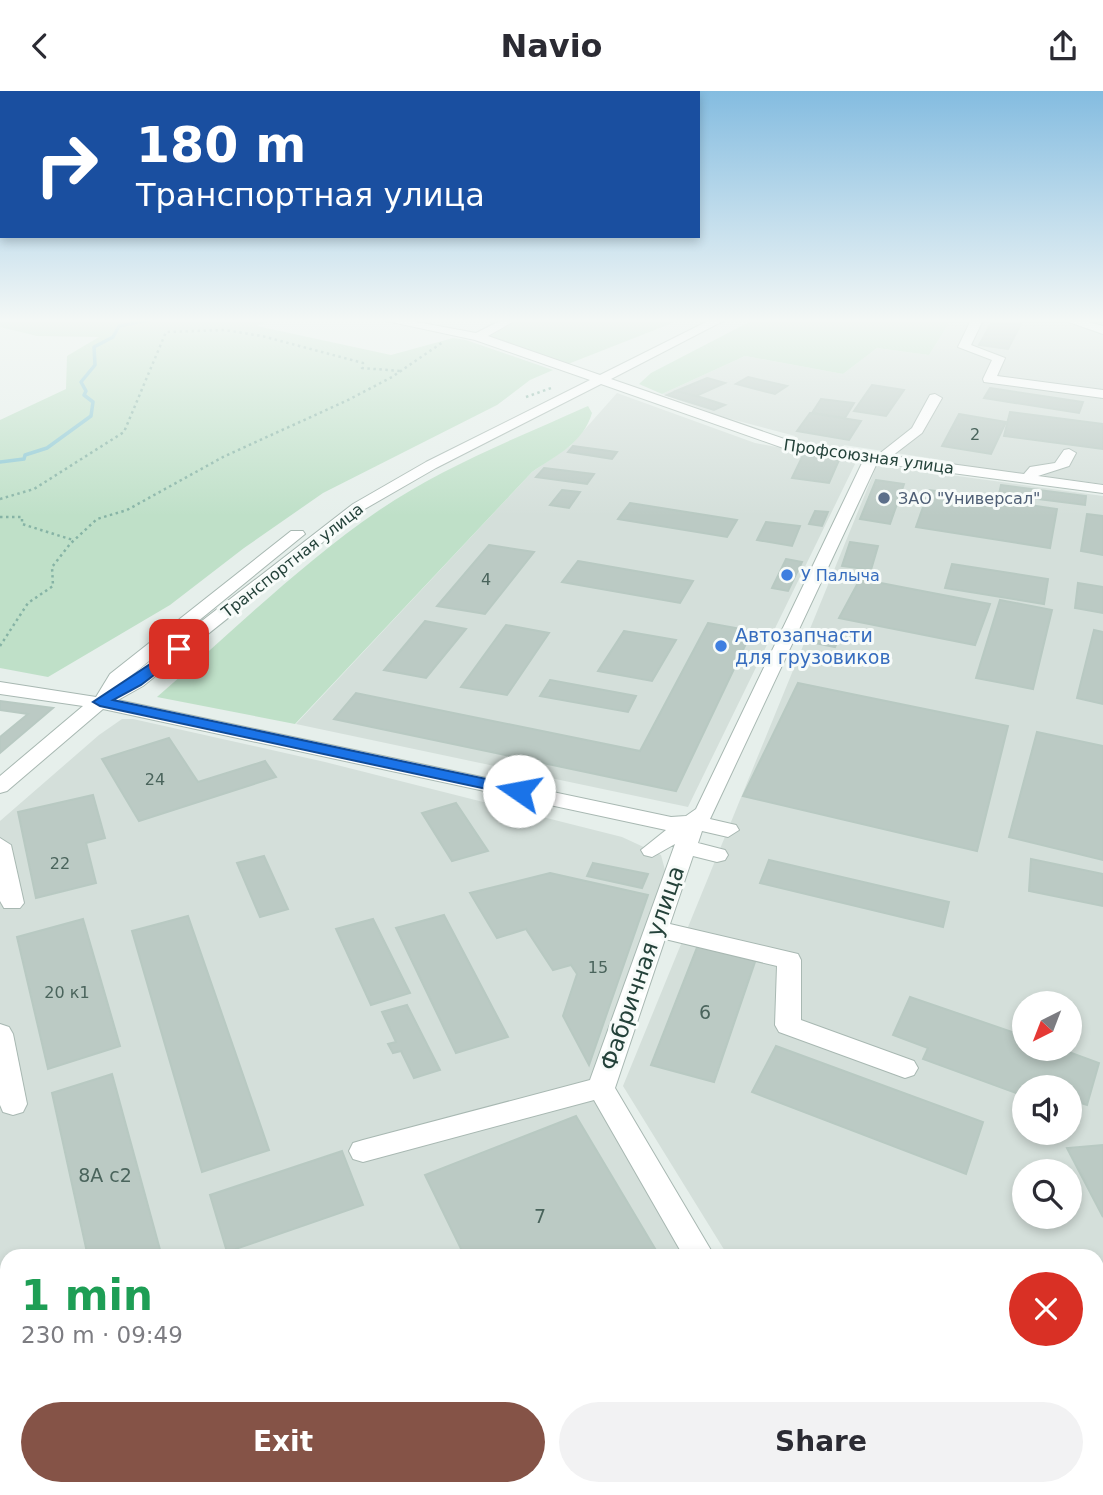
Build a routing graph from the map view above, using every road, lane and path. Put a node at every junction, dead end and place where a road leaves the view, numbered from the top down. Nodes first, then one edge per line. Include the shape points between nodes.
1 (144, 386) edge
2 (374, 386) edge
3 (556, 386) edge
4 (582, 386) edge
5 (617, 386) edge
6 (1039, 386) edge
7 (1103, 394) edge
8 (526, 397) dead end
9 (935, 398) dead end
10 (1069, 453) dead end
11 (877, 458) junction
12 (1032, 479) junction
13 (1103, 489) edge
14 (0, 499) edge
15 (0, 517) edge
16 (74, 540) junction
17 (0, 646) edge
18 (0, 688) edge
19 (100, 702) junction
20 (0, 787) edge
21 (694, 822) junction
22 (728, 830) dead end
23 (0, 845) edge
24 (685, 847) junction
25 (652, 851) dead end
26 (717, 855) dead end
27 (12, 903) dead end
28 (655, 928) junction
29 (0, 1034) edge
30 (905, 1068) dead end
31 (596, 1084) junction
32 (13, 1104) dead end
33 (363, 1151) dead end
34 (695, 1249) edge

1 - 14 path via 124,432 34,489
2 - 16 path via 214,462 127,510 97,519
3 - 8 path
4 - 19 street, Транспортная улица via 358,507 147,674
5 - 11 street, Профсоюзная улица via 778,443
6 - 7 street
9 - 11 street via 917,430
10 - 12 street via 1060,467 1032,471
11 - 12 street, Профсоюзная улица
11 - 21 street via 705,813
12 - 13 street, Профсоюзная улица
15 - 16 path via 22,517 22,524
16 - 17 path via 52,567 53,586 28,603
18 - 19 street
19 - 20 street, Транспортная улица
19 - 21 street via 450,784 524,782 671,824
21 - 22 street
21 - 24 street, Фабричная улица
21 - 25 street
23 - 27 street
24 - 26 street
24 - 28 street, Фабричная улица
28 - 30 street via 789,960 788,1025
28 - 31 street, Фабричная улица
29 - 32 street
31 - 33 street
31 - 34 street, Фабричная улица

